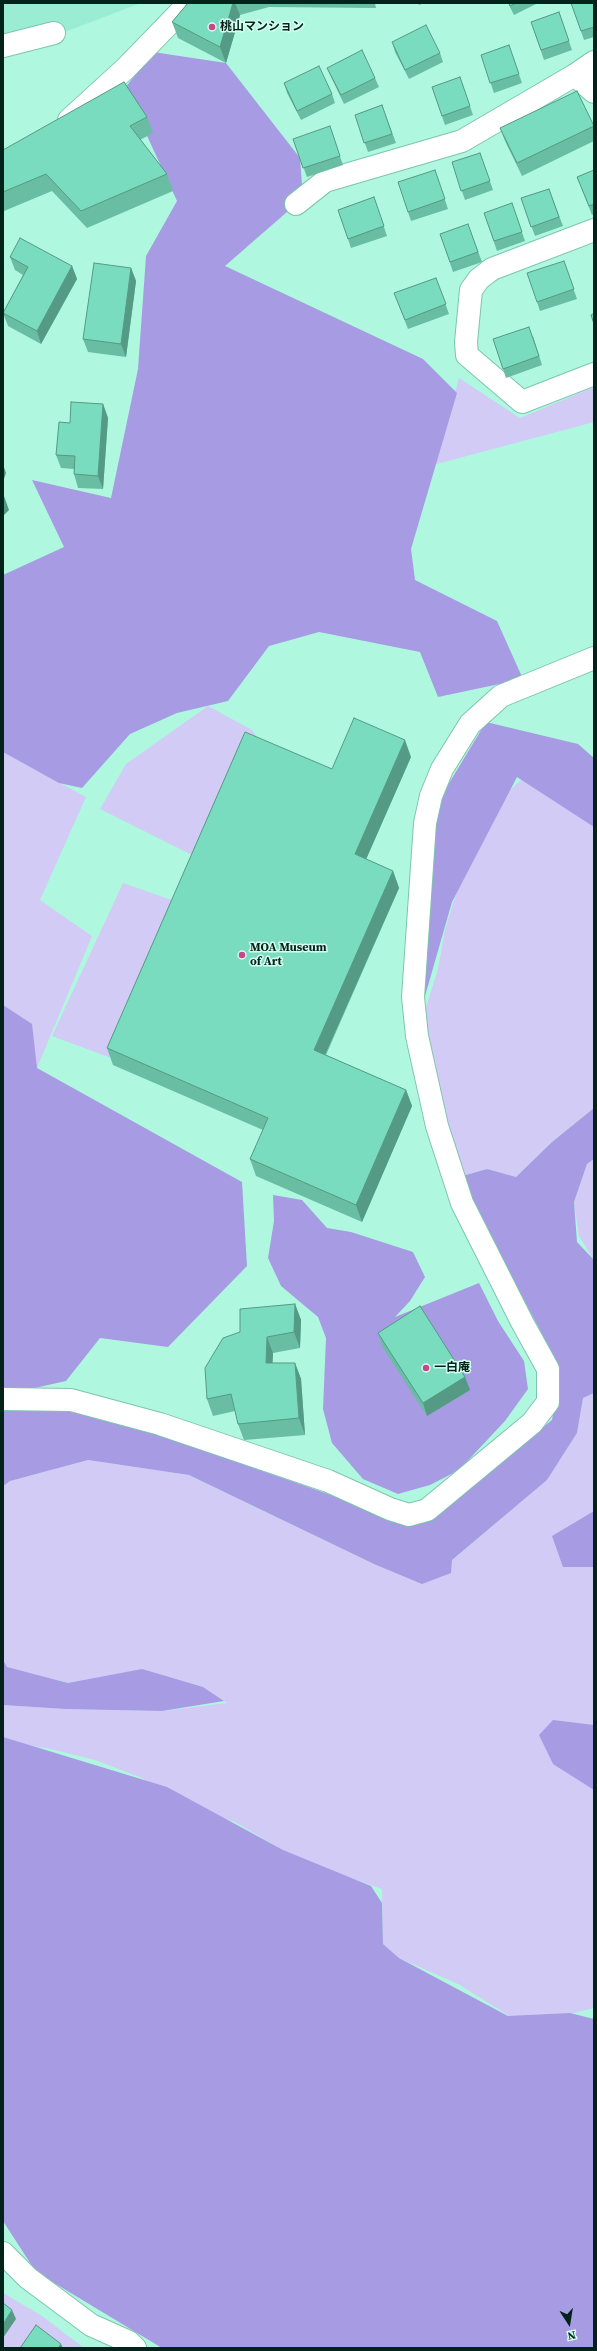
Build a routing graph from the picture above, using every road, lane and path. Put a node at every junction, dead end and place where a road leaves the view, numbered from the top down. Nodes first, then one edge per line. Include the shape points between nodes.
1 (189, 3) edge
2 (54, 33) dead end
3 (3, 46) edge
4 (594, 62) edge
5 (575, 75) junction
6 (594, 92) edge
7 (52, 133) edge
8 (296, 204) dead end
9 (594, 230) edge
10 (594, 374) edge
11 (594, 658) edge
12 (3, 1399) edge
13 (3, 2253) edge
14 (135, 2348) edge

1 - 7 street via 126,69 59,130
2 - 3 street
4 - 5 street
5 - 6 street
5 - 8 street via 462,141 325,181
9 - 10 street via 492,268 479,279 471,290 466,342 467,354 522,402
11 - 12 street via 501,696 470,724 442,769 431,796 425,823 413,997 417,1036 437,1126 462,1204 548,1369 548,1402 532,1422 427,1510 409,1515 328,1481 160,1424 71,1400
13 - 14 street via 28,2278 85,2321 129,2342

